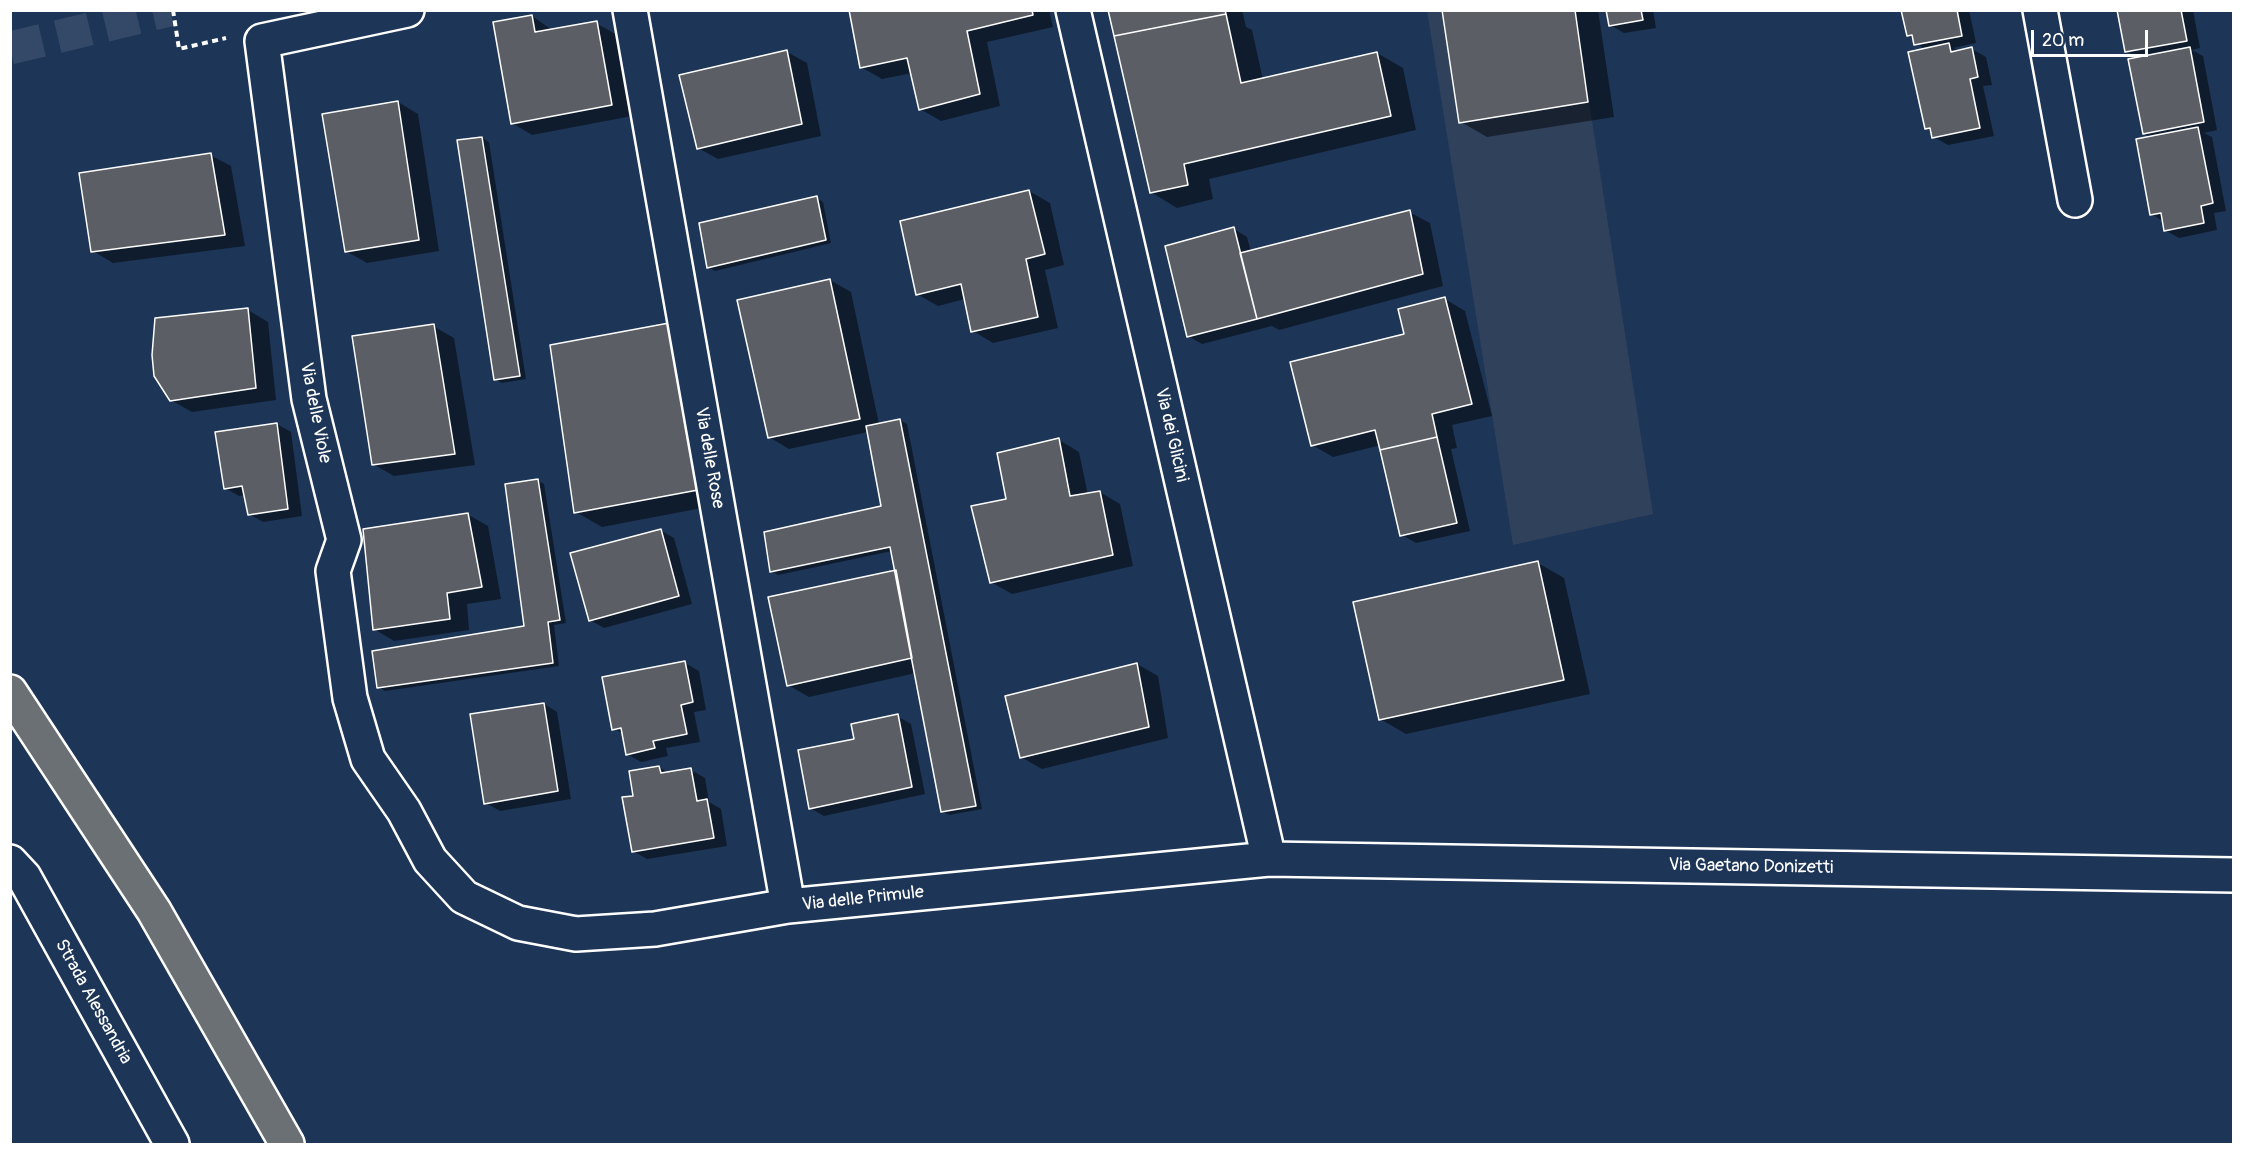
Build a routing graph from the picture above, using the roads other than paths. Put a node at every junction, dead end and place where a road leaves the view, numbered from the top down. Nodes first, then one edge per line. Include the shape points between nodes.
1 (407, 10) edge
2 (630, 10) edge
3 (1072, 10) edge
4 (2040, 10) edge
5 (2075, 200) dead end
6 (10, 692) edge
7 (1269, 859) junction
8 (10, 862) edge
9 (2234, 875) edge
10 (465, 897) joint
11 (788, 906) junction
12 (172, 1144) edge
13 (287, 1144) edge

1 - 10 street, Via delle Viole via 262,41 309,399 344,540 333,570 351,698 368,759 404,811 430,860
2 - 11 street, Via delle Rose
3 - 7 street, Via dei Glicini
4 - 5 street
6 - 13 highway via 154,911
7 - 9 street, Via Gaetano Donizetti
7 - 11 street, Via delle Primule
8 - 12 street, Strada Alessandria via 24,877
10 - 11 street, Via delle Primule via 518,922 576,934 655,930

